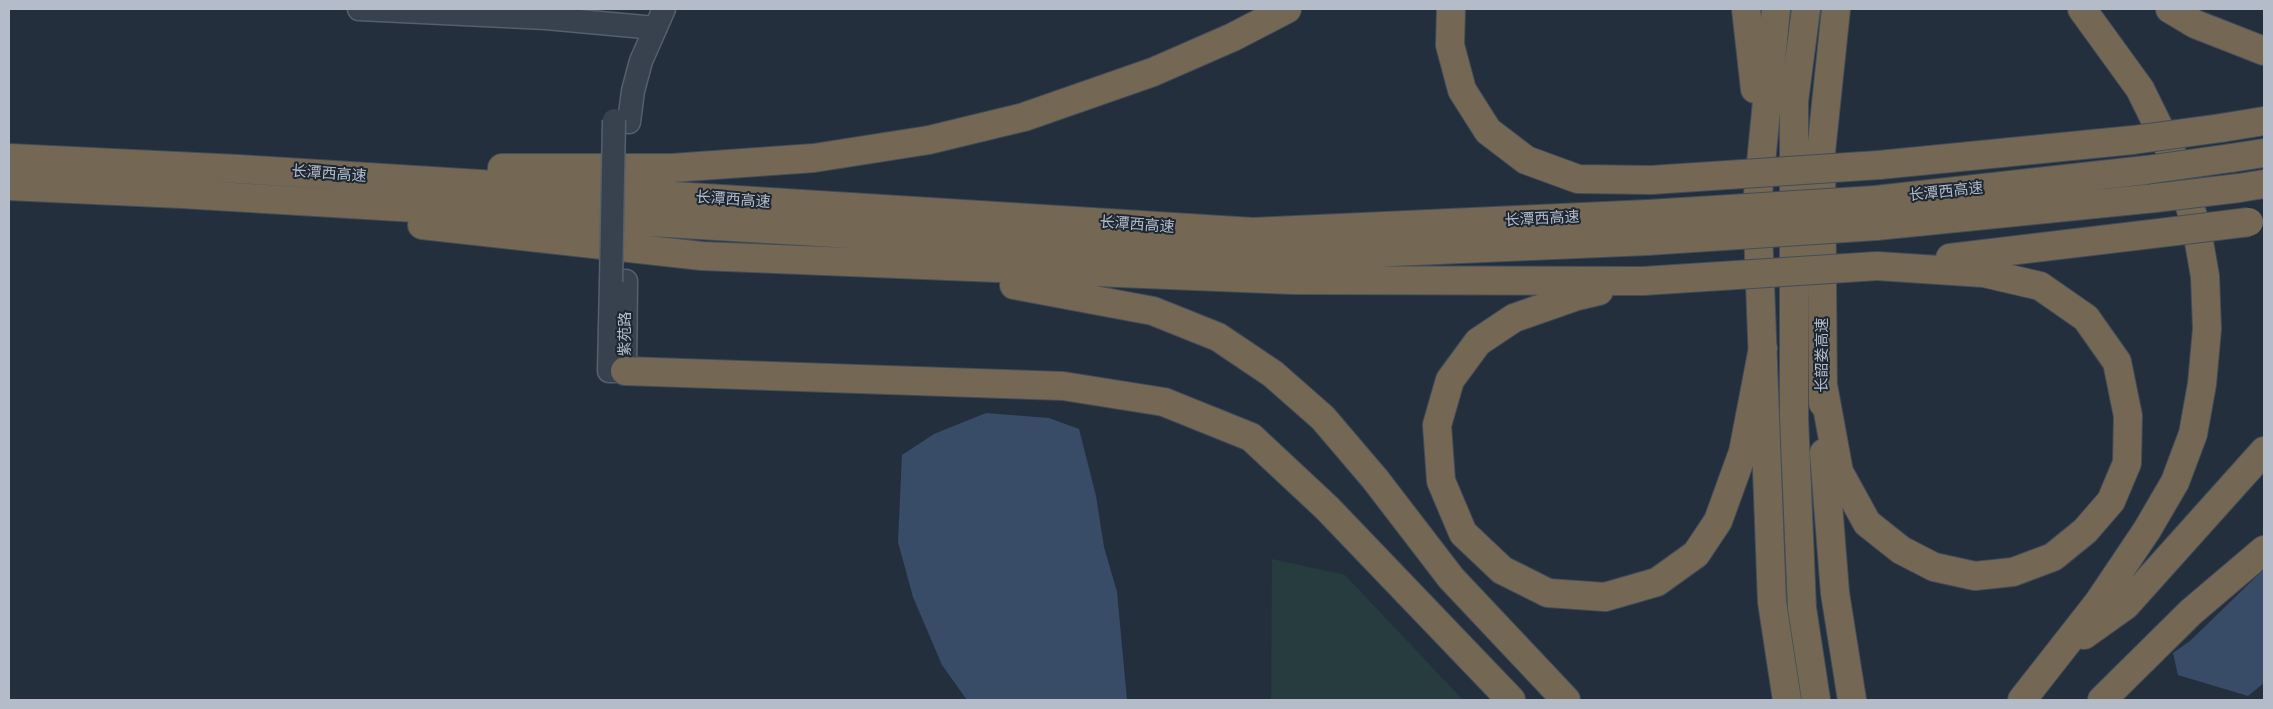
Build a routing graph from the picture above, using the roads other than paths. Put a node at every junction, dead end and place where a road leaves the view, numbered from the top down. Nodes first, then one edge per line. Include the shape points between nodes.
1 (359, 9) edge
2 (550, 9) edge
3 (1256, 9) edge
4 (1287, 9) edge
5 (1451, 9) edge
6 (1746, 9) edge
7 (1776, 9) edge
8 (1806, 9) edge
9 (1836, 9) edge
10 (2082, 9) edge
11 (2170, 9) edge
12 (653, 19) edge
13 (2264, 51) edge
14 (1153, 72) junction
15 (2264, 121) edge
16 (2264, 153) edge
17 (1761, 157) junction
18 (9, 158) edge
19 (238, 169) junction
20 (9, 186) edge
21 (2251, 186) edge
22 (182, 194) junction
23 (2257, 221) edge
24 (812, 259) junction
25 (1877, 266) junction
26 (1643, 281) junction
27 (1763, 348) junction
28 (626, 371) joint
29 (1823, 385) junction
30 (2264, 451) edge
31 (2264, 550) edge
32 (2057, 655) junction
33 (1511, 700) edge
34 (1566, 700) edge
35 (1787, 700) edge
36 (1816, 700) edge
37 (1852, 700) edge
38 (2022, 700) edge
39 (2102, 700) edge

1 - 12 street via 546,18
2 - 12 street
3 - 14 highway
4 - 14 highway via 1234,37
5 - 15 highway, bridge via 1450,45 1462,90 1488,131 1526,160 1578,179 1651,180 1878,165 2133,140
6 - 17 highway
7 - 17 highway
8 - 36 highway, 长韶娄高速 via 1794,101 1794,418 1802,608
9 - 29 highway, 长韶娄高速 via 1821,152
10 - 32 highway via 2140,89 2173,156 2196,225 2206,276 2207,329 2193,434 2175,482 2104,595
11 - 13 highway via 2196,24
12 - 28 street, 紫苑路, bridge via 626,64 618,281 609,371
14 - 19 highway via 1024,117 929,140 814,158 672,168
16 - 19 highway, 长潭西高速, bridge via 2146,170 1876,200 1253,232
17 - 27 highway via 1757,204
18 - 19 highway, 长潭西高速
20 - 22 highway, 长潭西高速
21 - 22 highway, 长潭西高速, bridge via 1876,226 1647,241 1252,258
22 - 24 highway via 559,242 702,256
23 - 25 highway, bridge
24 - 26 highway via 1274,279
24 - 34 highway via 1052,290 1153,311 1218,337 1273,374 1323,418 1451,578
25 - 26 highway, bridge
25 - 29 highway via 1984,273 2040,286 2086,318 2117,362 2128,416 2127,463 2111,501 2085,531 2053,557 2013,572 1975,576 1934,567 1901,550 1866,523 1839,472
26 - 27 highway via 1574,297 1514,318 1478,342 1450,380 1437,425 1440,481 1463,532 1502,570 1548,593 1606,597 1657,582 1696,554 1718,521 1743,452
27 - 35 highway via 1772,602
28 - 33 highway via 1062,386 1164,402 1251,437 1327,508
29 - 37 highway, 长韶娄高速 via 1823,435 1835,593
30 - 32 highway via 2126,605
31 - 39 highway via 2191,612
32 - 38 highway

